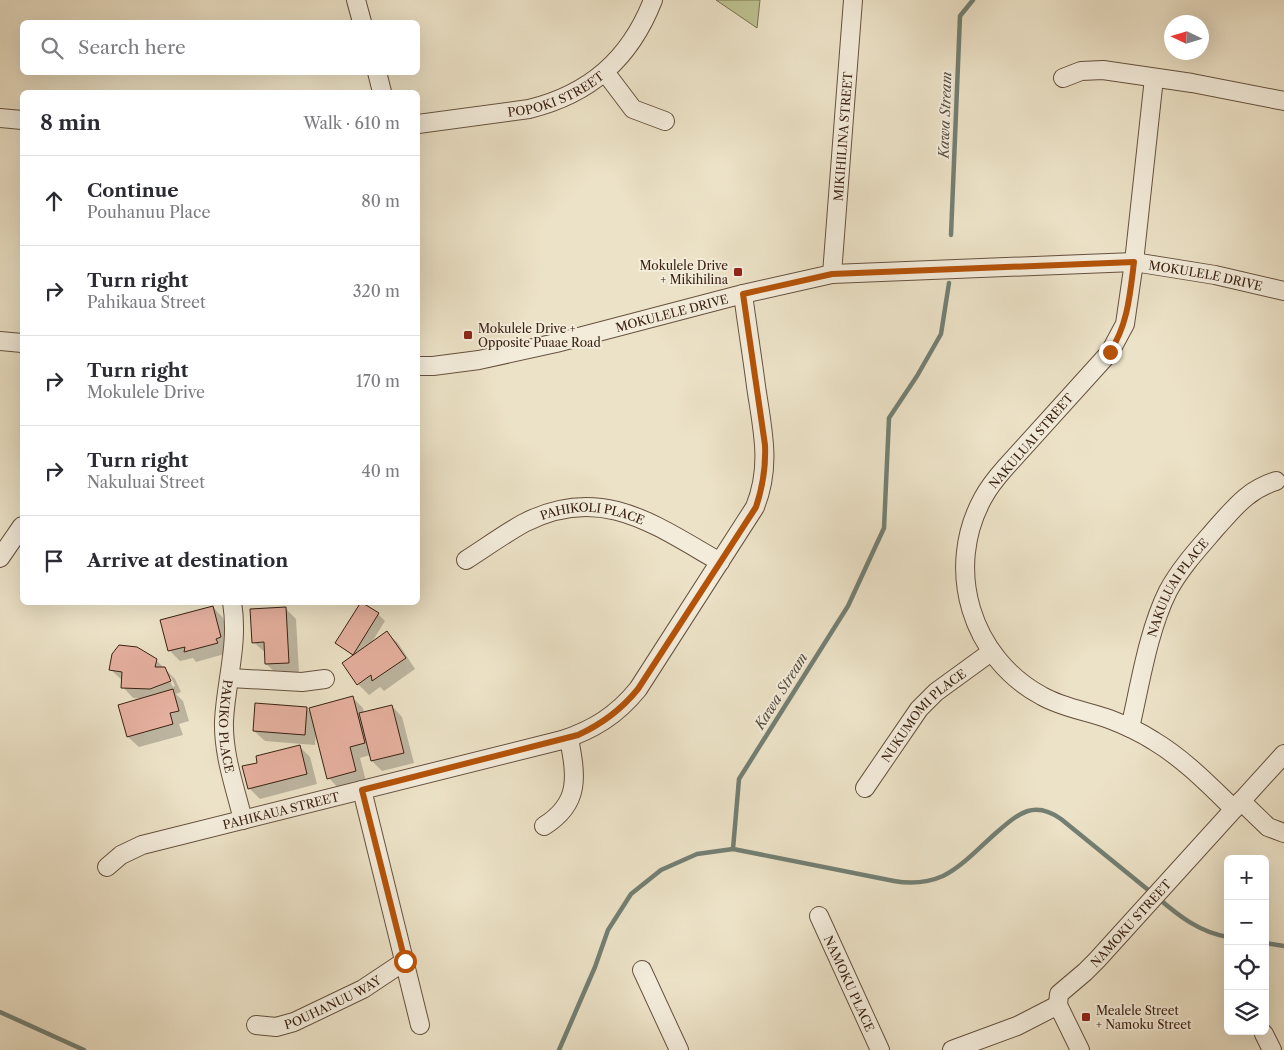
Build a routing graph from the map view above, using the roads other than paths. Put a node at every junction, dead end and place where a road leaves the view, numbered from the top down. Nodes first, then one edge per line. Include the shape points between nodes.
1 (356, 0) edge
2 (653, 0) edge
3 (854, 0) edge
4 (361, 20) edge
5 (605, 72) junction
6 (377, 75) edge
7 (1063, 78) dead end
8 (1154, 78) junction
9 (381, 90) edge
10 (1284, 101) edge
11 (0, 118) edge
12 (20, 120) edge
13 (665, 122) dead end
14 (420, 124) edge
15 (1134, 262) junction
16 (832, 274) junction
17 (1284, 291) edge
18 (743, 294) junction
19 (0, 341) edge
20 (20, 343) edge
21 (420, 366) edge
22 (1276, 481) dead end
23 (20, 529) edge
24 (0, 558) edge
25 (466, 560) dead end
26 (720, 562) junction
27 (232, 605) edge
28 (991, 652) junction
29 (230, 678) junction
30 (325, 679) dead end
31 (1130, 728) junction
32 (569, 738) junction
33 (1284, 754) edge
34 (864, 788) dead end
35 (362, 790) junction
36 (1237, 805) junction
37 (243, 820) junction
38 (544, 826) dead end
39 (1284, 833) edge
40 (107, 867) dead end
41 (820, 916) dead end
42 (405, 961) junction
43 (642, 970) dead end
44 (1058, 1005) junction
45 (256, 1025) dead end
46 (420, 1025) dead end
47 (1264, 1035) edge
48 (679, 1050) edge
49 (880, 1050) edge
50 (952, 1050) edge
51 (1080, 1050) edge
52 (1272, 1050) edge

1 - 4 street
2 - 5 street, POPOKI STREET via 631,42
3 - 16 street, MIKIHILINA STREET
5 - 13 street via 633,108
5 - 14 street, POPOKI STREET via 573,94 544,105
6 - 9 street
7 - 8 street via 1092,70
8 - 10 street
8 - 15 street, NAKULUAI STREET
11 - 12 street
15 - 16 street, MOKULELE DRIVE
15 - 17 street, MOKULELE DRIVE via 1215,275
15 - 28 street, NAKULUAI STREET via 1128,312 1116,344 993,482 975,515 966,551 966,588 974,622
16 - 18 street, MOKULELE DRIVE
18 - 21 street, MOKULELE DRIVE via 479,360
18 - 26 street, PAHIKAUA STREET via 765,445 764,475 756,507
19 - 20 street
22 - 31 street, NAKULUAI PLACE via 1254,490 1239,502 1193,555 1169,591 1155,623
23 - 24 street
25 - 26 street, PAHIKOLI PLACE via 539,516 586,507 620,511 651,522
26 - 32 street, PAHIKAUA STREET via 629,701 593,729
27 - 29 street, PAKIKO PLACE via 235,635
28 - 31 street, NAKULUAI STREET via 1014,678 1043,697
28 - 34 street, NUKUMOMI PLACE via 936,692 919,709
29 - 30 street via 302,682
29 - 37 street, PAKIKO PLACE via 224,720 225,749
31 - 36 street, NAKULUAI STREET via 1186,763
32 - 35 street, PAHIKAUA STREET
32 - 38 street via 575,769 573,793 561,812
33 - 36 street, NAMOKU STREET
35 - 37 street, PAHIKAUA STREET
35 - 42 street
36 - 39 street, NAKULUAI STREET via 1268,827
36 - 44 street, NAMOKU STREET via 1086,972 1059,994
37 - 40 street, PAHIKAUA STREET via 142,845 121,855
41 - 49 street, NAMOKU PLACE
42 - 45 street, POUHANUU WAY via 364,989 294,1022 276,1027
42 - 46 street
43 - 48 street
44 - 50 street via 1017,1026
44 - 51 street
47 - 52 street

